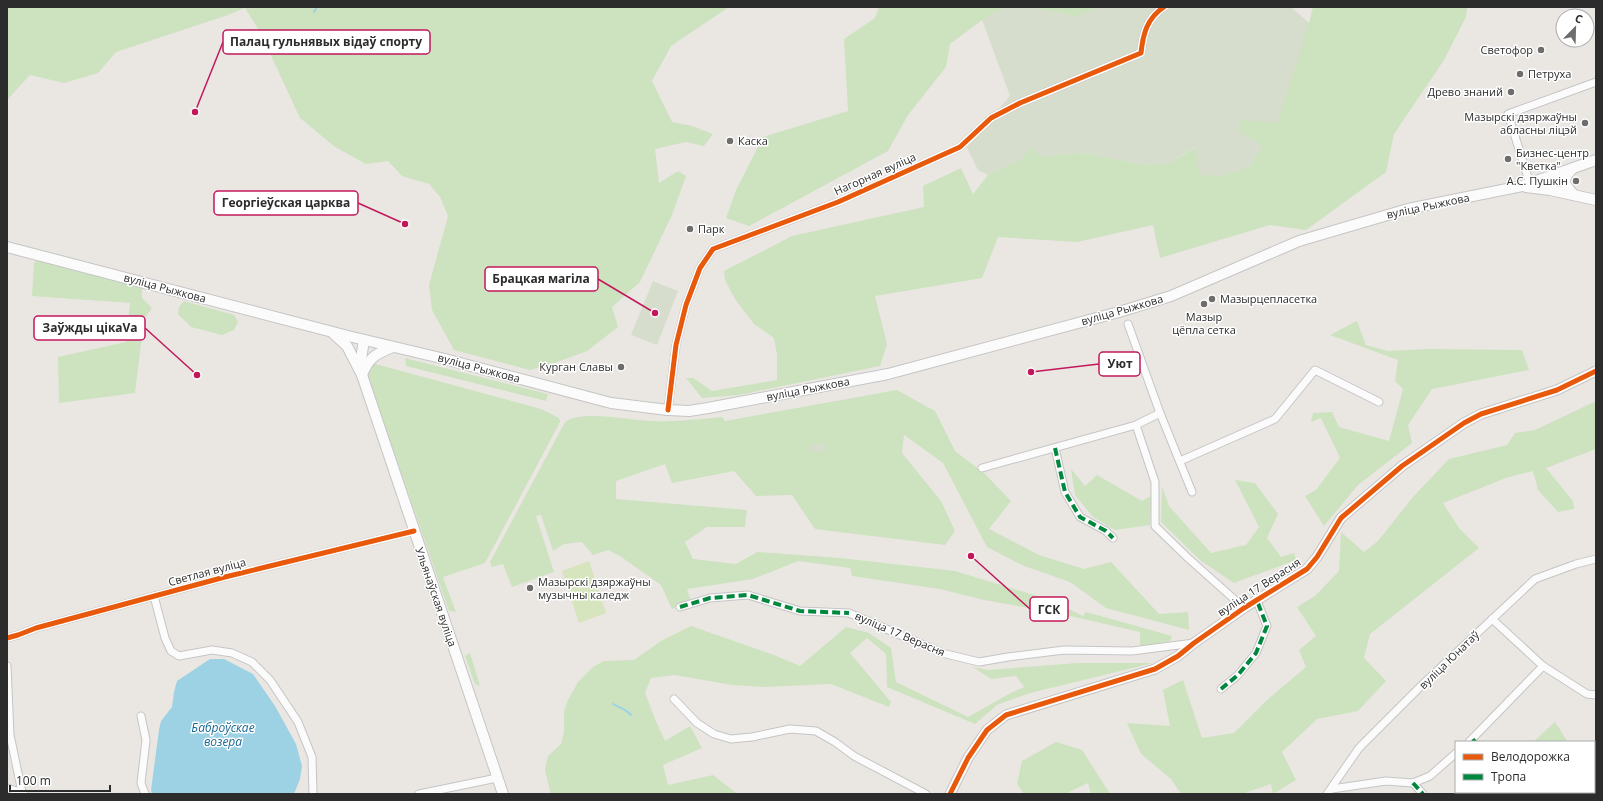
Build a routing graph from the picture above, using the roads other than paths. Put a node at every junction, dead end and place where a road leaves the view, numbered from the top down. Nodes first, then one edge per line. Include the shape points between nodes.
1 (1164, 7) edge
2 (1596, 82) edge
3 (1596, 160) edge
4 (1572, 168) junction
5 (1526, 185) junction
6 (1574, 195) junction
7 (1596, 200) edge
8 (7, 247) edge
9 (1128, 324) dead end
10 (329, 331) junction
11 (364, 340) junction
12 (393, 347) junction
13 (352, 356) junction
14 (1596, 372) edge
15 (362, 375) junction
16 (1380, 402) dead end
17 (668, 410) junction
18 (1160, 413) junction
19 (1136, 426) junction
20 (1055, 448) junction
21 (1180, 461) junction
22 (982, 468) dead end
23 (1192, 492) dead end
24 (414, 531) junction
25 (1113, 538) dead end
26 (1596, 560) edge
27 (154, 596) junction
28 (1257, 601) junction
29 (680, 607) dead end
30 (1244, 608) junction
31 (1492, 619) junction
32 (7, 638) edge
33 (1194, 643) junction
34 (7, 666) edge
35 (1543, 666) junction
36 (1221, 689) dead end
37 (1596, 695) edge
38 (674, 699) dead end
39 (141, 716) dead end
40 (9, 736) edge
41 (1472, 741) edge
42 (1455, 754) edge
43 (497, 778) junction
44 (1413, 783) junction
45 (7, 788) edge
46 (1329, 791) edge
47 (24, 793) edge
48 (145, 794) edge
49 (313, 794) edge
50 (419, 794) edge
51 (503, 794) edge
52 (926, 794) edge
53 (950, 794) edge
54 (1424, 794) edge

1 - 17 street, Нагорная вуліца via 1155,13 1143,35 1142,53 1020,103 991,118 960,148 838,202 713,249 700,268 686,305 676,345
2 - 5 street via 1508,114
3 - 4 main road, вуліца Рыжкова
4 - 5 main road, вуліца Рыжкова
4 - 6 main road via 1564,179 1565,185
5 - 6 main road
5 - 17 main road, вуліца Рыжкова via 1408,209 1346,226 1299,241 1171,296 888,374 708,408
6 - 7 main road
8 - 10 main road, вуліца Рыжкова
9 - 18 street
10 - 11 main road, вуліца Рыжкова
10 - 13 main road, Ульянаўская вуліца via 343,341
11 - 12 main road, вуліца Рыжкова
11 - 13 main road via 358,342
11 - 15 main road
12 - 15 main road via 376,354 368,361
12 - 17 main road, вуліца Рыжкова via 611,403
13 - 15 main road, Ульянаўская вуліца
14 - 28 street, вуліца 17 Верасня via 1557,390 1481,414 1464,424 1402,466 1341,518 1307,569
15 - 24 main road, Ульянаўская вуліца
16 - 21 street via 1315,370 1275,419
18 - 19 street
18 - 21 street
19 - 20 street
19 - 30 street via 1155,482 1155,526
20 - 22 street
20 - 25 street via 1065,492 1080,517 1106,531
21 - 23 street
24 - 27 street, Светлая вуліца
24 - 43 main road, Ульянаўская вуліца
26 - 31 street, вуліца Юнатаў via 1576,564 1535,579
27 - 32 street, Светлая вуліца
27 - 49 street via 171,651 179,656 212,650 232,653 252,662 270,680 298,722 312,757
28 - 30 street, вуліца 17 Верасня
28 - 36 street, вуліца 17 Верасня via 1267,626 1256,653 1238,675
29 - 33 street, вуліца 17 Верасня via 710,598 748,595 800,611 849,613 942,653 979,662 1064,650 1132,652
30 - 33 street, вуліца 17 Верасня
31 - 35 street
31 - 46 street, вуліца Юнатаў via 1359,748
33 - 53 street, вуліца 17 Верасня via 1155,669 1006,715 987,730 968,758
34 - 40 street
35 - 37 street via 1587,694
35 - 41 street
38 - 52 street via 697,723 714,734 731,739 790,729 816,731 854,756
39 - 48 street via 146,740 141,783
40 - 47 street
42 - 44 street via 1430,776
43 - 50 street
43 - 51 main road, Ульянаўская вуліца
44 - 46 street via 1386,781
44 - 54 street
45 - 47 street

